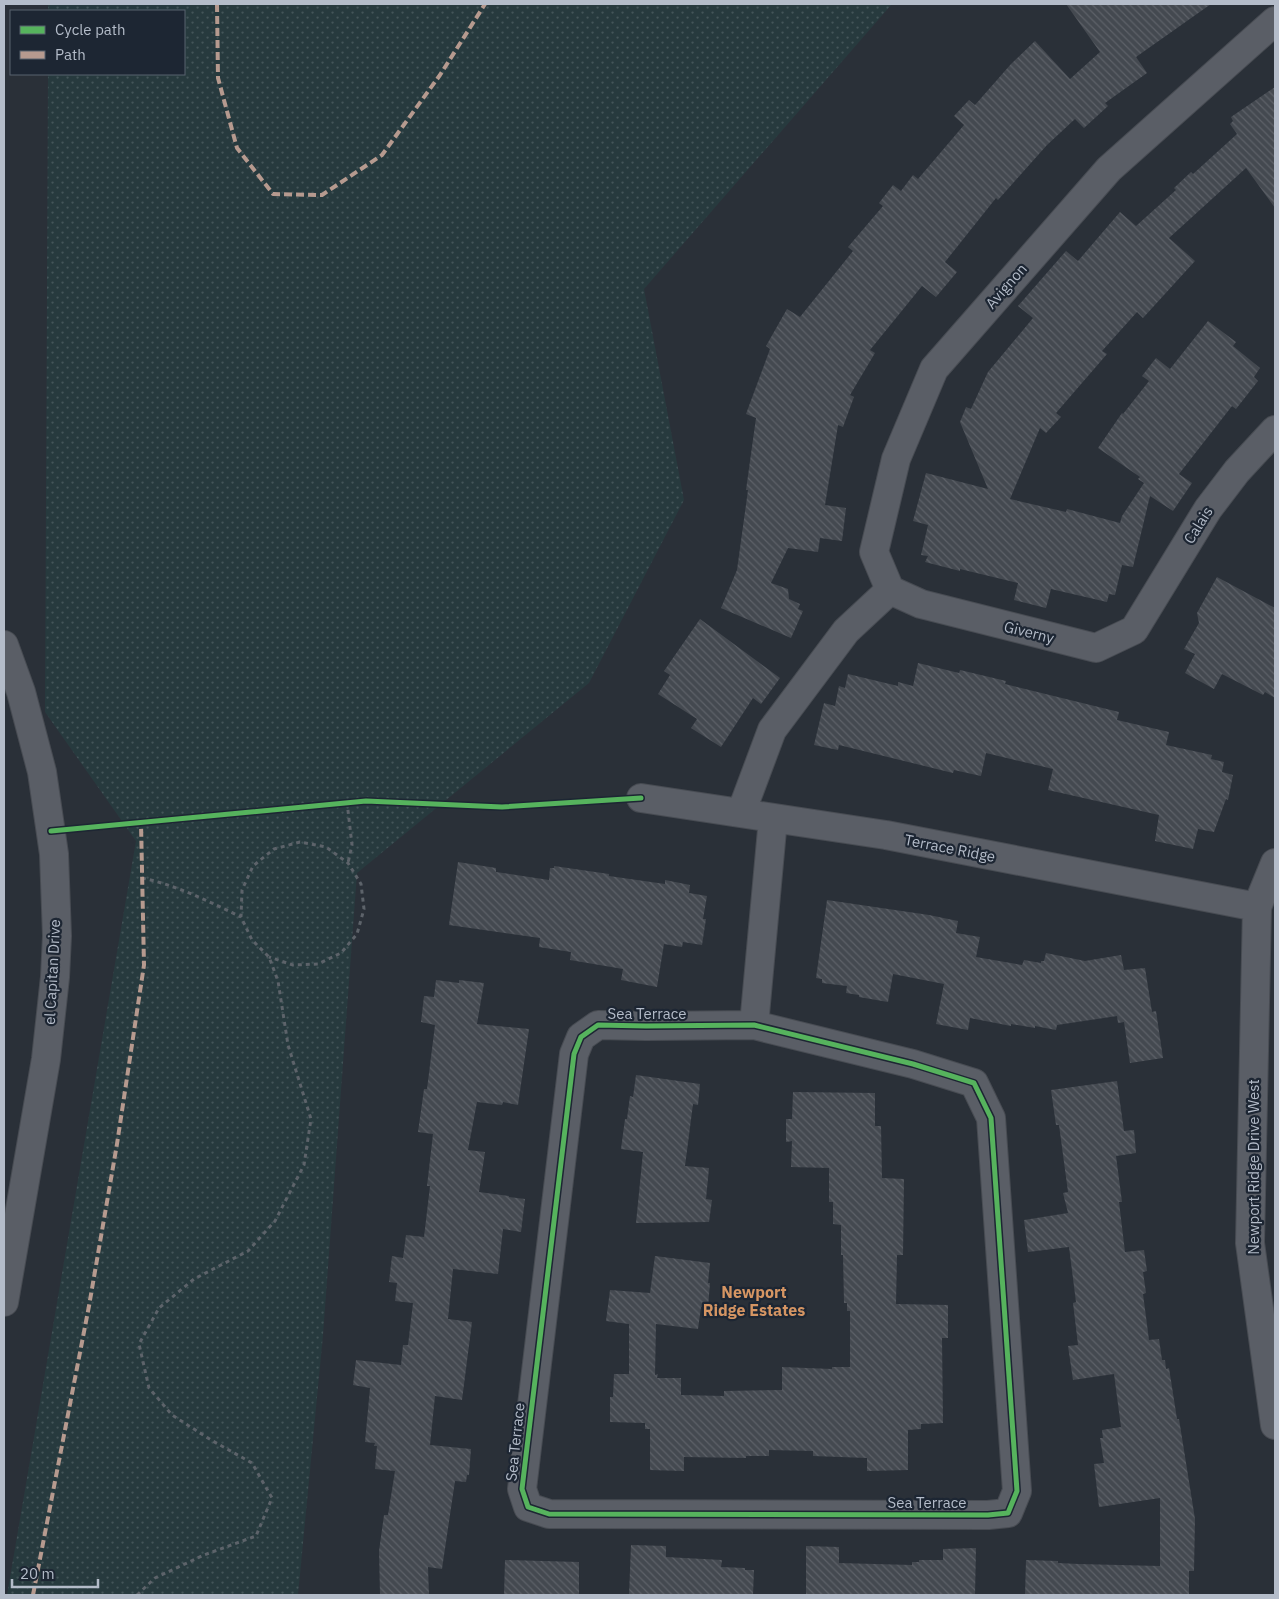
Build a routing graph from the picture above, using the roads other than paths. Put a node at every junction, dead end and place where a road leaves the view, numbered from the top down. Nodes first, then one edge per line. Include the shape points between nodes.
1 (1275, 21) edge
2 (1275, 430) edge
3 (890, 590) junction
4 (1134, 630) joint
5 (4, 645) edge
6 (641, 798) dead end
7 (741, 814) junction
8 (773, 818) junction
9 (1275, 863) edge
10 (1257, 908) junction
11 (754, 1025) junction
12 (4, 1302) edge
13 (1275, 1425) edge

1 - 3 street, Avignon via 1109,169 934,368 896,459 874,552
2 - 4 street, Calais via 1208,509
3 - 4 street, Giverny via 921,604 1096,648
3 - 7 street via 846,631 772,730
5 - 12 street, el Capitan Drive via 21,692 42,772 54,854 57,936 46,1059
6 - 7 street, Terrace Ridge
7 - 8 street, Terrace Ridge
8 - 10 street, Terrace Ridge via 886,835
8 - 11 street
9 - 10 street
10 - 13 street, Newport Ridge Drive West via 1250,1243
11 - 11 street, Sea Terrace via 598,1025 581,1037 574,1054 522,1488 528,1507 549,1514 1008,1513 1017,1491 991,1118 974,1083 913,1064

